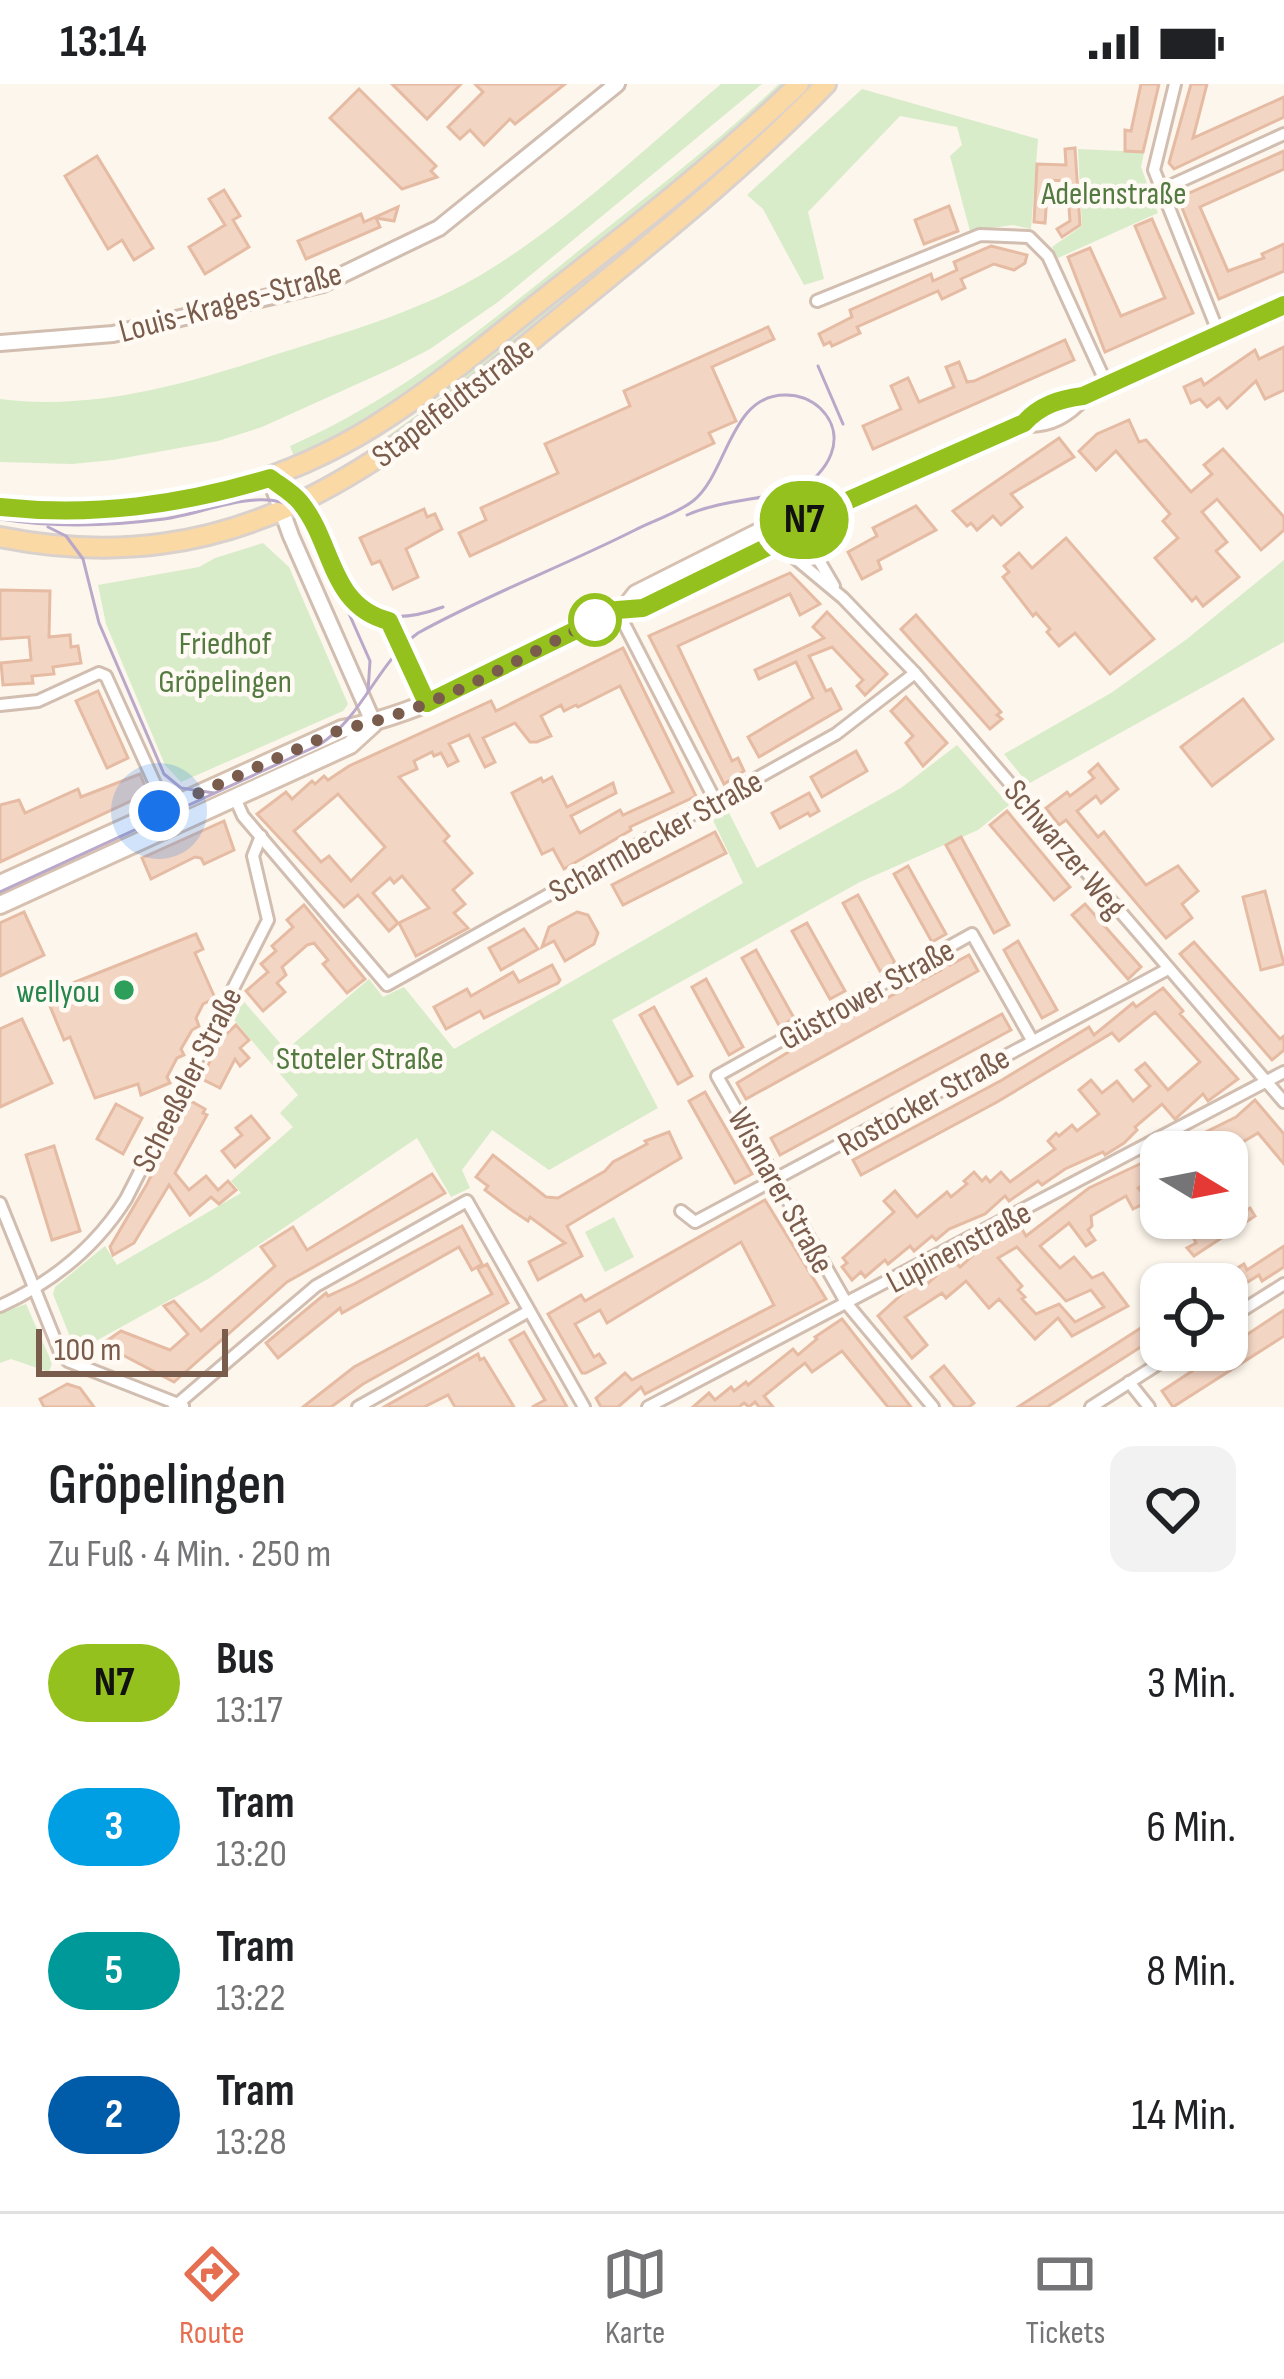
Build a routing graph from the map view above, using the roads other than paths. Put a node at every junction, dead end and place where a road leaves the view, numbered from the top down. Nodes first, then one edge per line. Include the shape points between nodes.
1 (617, 84) edge
2 (799, 84) edge
3 (826, 84) edge
4 (1175, 84) edge
5 (1284, 134) edge
6 (1160, 190) junction
7 (817, 301) dead end
8 (1284, 305) edge
9 (1219, 334) junction
10 (0, 344) edge
11 (1107, 386) junction
12 (270, 478) junction
13 (0, 507) edge
14 (282, 511) junction
15 (797, 523) junction
16 (777, 532) junction
17 (0, 537) edge
18 (843, 598) junction
19 (621, 609) junction
20 (915, 673) junction
21 (0, 706) edge
22 (374, 724) junction
23 (234, 796) junction
24 (716, 802) junction
25 (166, 808) junction
26 (261, 836) junction
27 (0, 884) edge
28 (0, 905) edge
29 (1168, 969) junction
30 (1032, 1040) junction
31 (1284, 1072) edge
32 (717, 1076) joint
33 (1268, 1083) junction
34 (1284, 1102) edge
35 (775, 1181) junction
36 (0, 1203) edge
37 (680, 1211) dead end
38 (1284, 1284) edge
39 (34, 1291) junction
40 (847, 1304) junction
41 (0, 1306) edge
42 (1248, 1307) edge
43 (529, 1310) junction
44 (1147, 1371) edge
45 (1129, 1382) junction
46 (179, 1406) edge
47 (358, 1407) edge
48 (584, 1407) edge
49 (648, 1407) edge
50 (933, 1407) edge
51 (1091, 1407) edge
52 (1149, 1407) edge

1 - 10 street, Louis-Krages-Straße via 440,228 323,284 113,334
2 - 12 main road, Stapelfeldtstraße via 616,242 425,391 336,449
3 - 14 main road, Stapelfeldtstraße via 683,216 450,405 359,472
4 - 6 street via 1154,170
5 - 6 street
6 - 9 street
7 - 11 street via 980,235 1029,237 1048,256
8 - 9 main road
9 - 11 main road
11 - 15 main road via 1069,412 1024,423
12 - 13 main road, Stapelfeldtstraße via 163,506
12 - 14 street
14 - 17 main road, Stapelfeldtstraße via 195,540 125,549
14 - 22 street
15 - 16 main road
15 - 18 street, Schwarzer Weg
16 - 18 street, Schwarzer Weg via 789,553
16 - 19 main road via 636,594
18 - 20 street, Schwarzer Weg
19 - 22 main road
19 - 24 street
20 - 24 street, Scharmbecker Straße via 836,734
20 - 29 street, Schwarzer Weg
21 - 25 street via 38,701 100,673
22 - 23 main road via 350,745
22 - 25 main road via 342,729
23 - 26 street
23 - 28 main road
24 - 26 street, Scharmbecker Straße via 387,985
25 - 27 main road
26 - 39 street, Scheeßeler Straße via 254,856 268,920 118,1212 92,1245
29 - 30 street, Rostocker Straße
29 - 33 street, Schwarzer Weg
30 - 32 street, Güstrower Straße via 972,934
30 - 35 street, Rostocker Straße
31 - 33 street, Lupinenstraße
32 - 35 street, Wismarer Straße
33 - 34 street, Schwarzer Weg
33 - 40 street, Lupinenstraße
35 - 37 street, Rostocker Straße via 694,1222
35 - 40 street, Wismarer Straße
36 - 39 street
38 - 42 street
39 - 41 street, Scheeßeler Straße
39 - 46 street via 68,1361
40 - 49 street, Lupinenstraße
40 - 50 street, Wismarer Straße
43 - 46 street via 467,1202 316,1286
43 - 47 street
43 - 48 street
44 - 45 street
45 - 51 street
45 - 52 street

